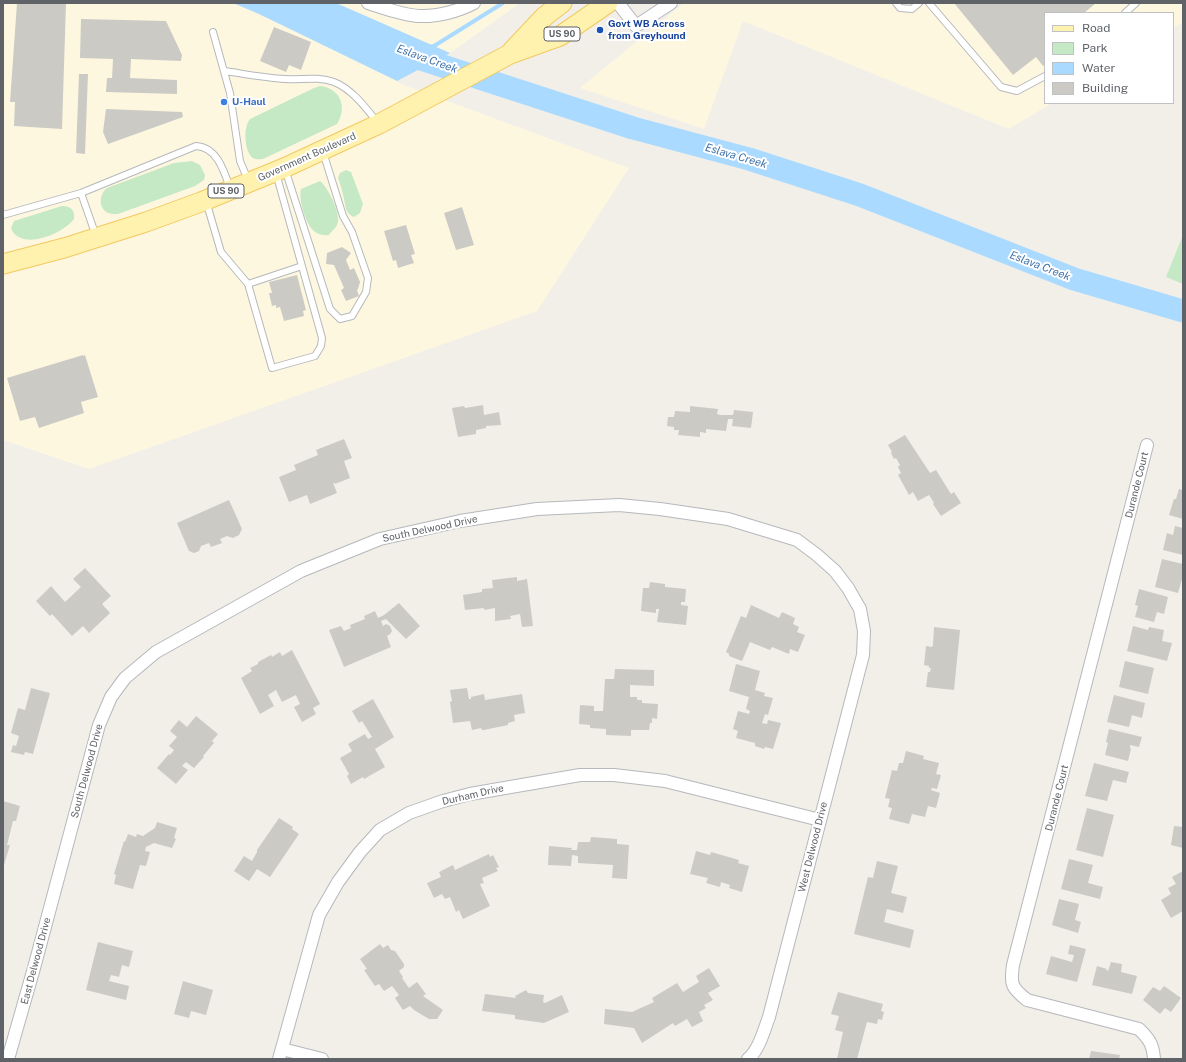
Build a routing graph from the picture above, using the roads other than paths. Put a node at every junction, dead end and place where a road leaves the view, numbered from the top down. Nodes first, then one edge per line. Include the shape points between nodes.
1 (368, 3) edge
2 (474, 3) edge
3 (562, 3) edge
4 (608, 3) edge
5 (618, 3) edge
6 (671, 3) edge
7 (896, 3) edge
8 (919, 3) edge
9 (929, 3) edge
10 (1136, 3) edge
11 (459, 6) edge
12 (1126, 12) edge
13 (213, 32) dead end
14 (510, 54) junction
15 (225, 71) junction
16 (1044, 77) edge
17 (379, 124) junction
18 (323, 150) junction
19 (280, 170) junction
20 (249, 182) junction
21 (231, 190) junction
22 (81, 193) junction
23 (205, 200) junction
24 (3, 215) edge
25 (97, 238) junction
26 (3, 264) edge
27 (302, 266) junction
28 (248, 284) junction
29 (1147, 445) dead end
30 (864, 631) joint
31 (820, 820) junction
32 (63, 862) joint
33 (281, 1054) edge
34 (8, 1059) edge
35 (322, 1059) edge
36 (748, 1059) edge
37 (1154, 1059) edge

1 - 11 street via 419,16 442,14
2 - 11 street
3 - 14 main road, Government Boulevard / US 90 via 545,16
4 - 14 main road, Government Boulevard / US 90 via 560,36
5 - 6 street via 636,26
7 - 8 lane via 900,8 912,9
9 - 16 lane via 1001,87 1017,91
10 - 12 lane
13 - 15 lane
14 - 17 main road, Government Boulevard / US 90
15 - 17 lane via 276,79 320,78 333,81 360,102
15 - 20 lane via 240,161
17 - 18 main road, Government Boulevard / US 90
18 - 19 main road, Government Boulevard / US 90
18 - 19 lane via 343,216 352,232 368,278 366,292 352,316 340,318 330,309
19 - 20 main road, Government Boulevard / US 90
19 - 27 lane
20 - 21 main road, Government Boulevard / US 90
21 - 22 lane via 222,167 211,151 196,146
21 - 23 main road, Government Boulevard / US 90
22 - 24 lane
22 - 25 lane
23 - 25 main road, Government Boulevard / US 90
23 - 28 lane via 221,252
25 - 26 main road, Government Boulevard / US 90
27 - 28 lane
27 - 28 lane via 322,338 315,356 272,368
29 - 37 street, Durande Court via 1011,979 1015,991 1027,1000 1139,1029 1148,1037
30 - 31 street, West Delwood Drive via 863,655
30 - 32 street, South Delwood Drive via 860,609 848,588 835,571 817,555 797,540 728,519 619,505 537,510 460,521 380,539 301,572 156,652 125,678 111,697 99,725
31 - 33 street, Durham Drive via 665,781 614,775 580,775 470,794 409,814 380,830 360,852 338,882 319,916
31 - 36 street, West Delwood Drive via 769,1017 759,1042
32 - 34 street, East Delwood Drive
33 - 35 street

